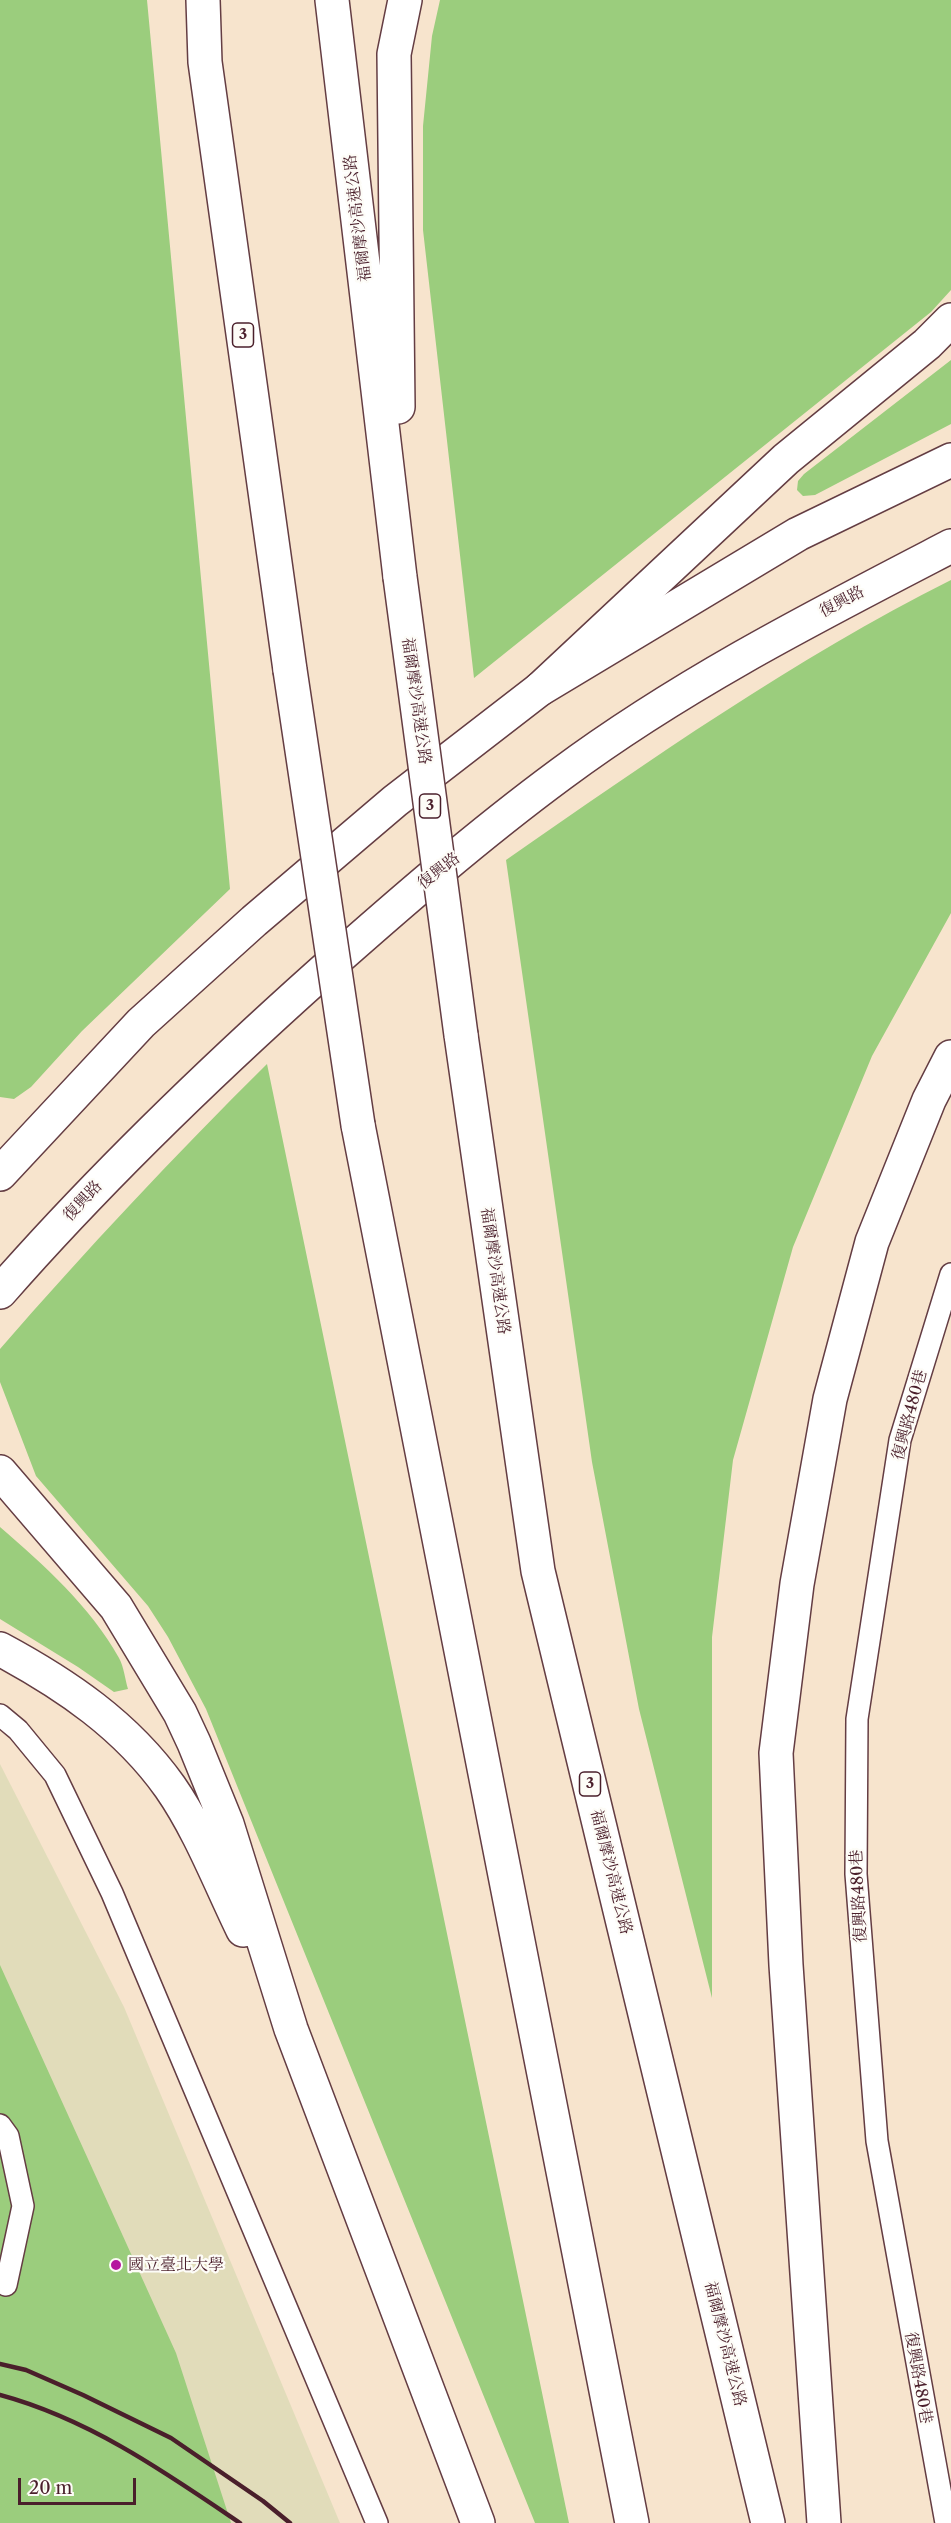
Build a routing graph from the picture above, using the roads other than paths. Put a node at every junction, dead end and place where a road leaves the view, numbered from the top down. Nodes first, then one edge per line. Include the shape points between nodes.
1 (203, 0) edge
2 (332, 0) edge
3 (405, 0) edge
4 (951, 320) edge
5 (951, 460) edge
6 (951, 546) edge
7 (400, 577) junction
8 (540, 689) junction
9 (951, 1057) edge
10 (0, 1174) edge
11 (951, 1274) edge
12 (0, 1292) edge
13 (0, 1472) edge
14 (0, 1648) edge
15 (0, 1715) edge
16 (291, 2029) junction
17 (0, 2126) edge
18 (6, 2285) dead end
19 (377, 2523) edge
20 (478, 2523) edge
21 (632, 2523) edge
22 (768, 2523) edge
23 (824, 2523) edge
24 (946, 2523) edge

1 - 21 main road, 3, bridge via 205,62 358,1125
2 - 7 main road, 福爾摩沙高速公路 / 3
3 - 7 main road via 394,54
4 - 8 main road via 786,459
5 - 8 main road via 798,534
6 - 12 main road, 復興路 via 693,686 553,780 414,890 268,1020 148,1132
7 - 22 main road, 福爾摩沙高速公路 / 3, bridge via 538,1571
8 - 10 main road via 395,801 254,921 141,1023
9 - 23 main road via 929,1100 872,1242 830,1399 796,1584 776,1753 786,1965
11 - 24 lane, 復興路480巷 via 900,1440 856,1719 856,1874 877,2141
13 - 16 main road via 116,1606 180,1713 227,1824
14 - 16 main road via 83,1699 129,1738 171,1788
15 - 19 lane via 18,1730 55,1775 112,1893
16 - 20 main road
17 - 18 lane via 8,2136 23,2206

